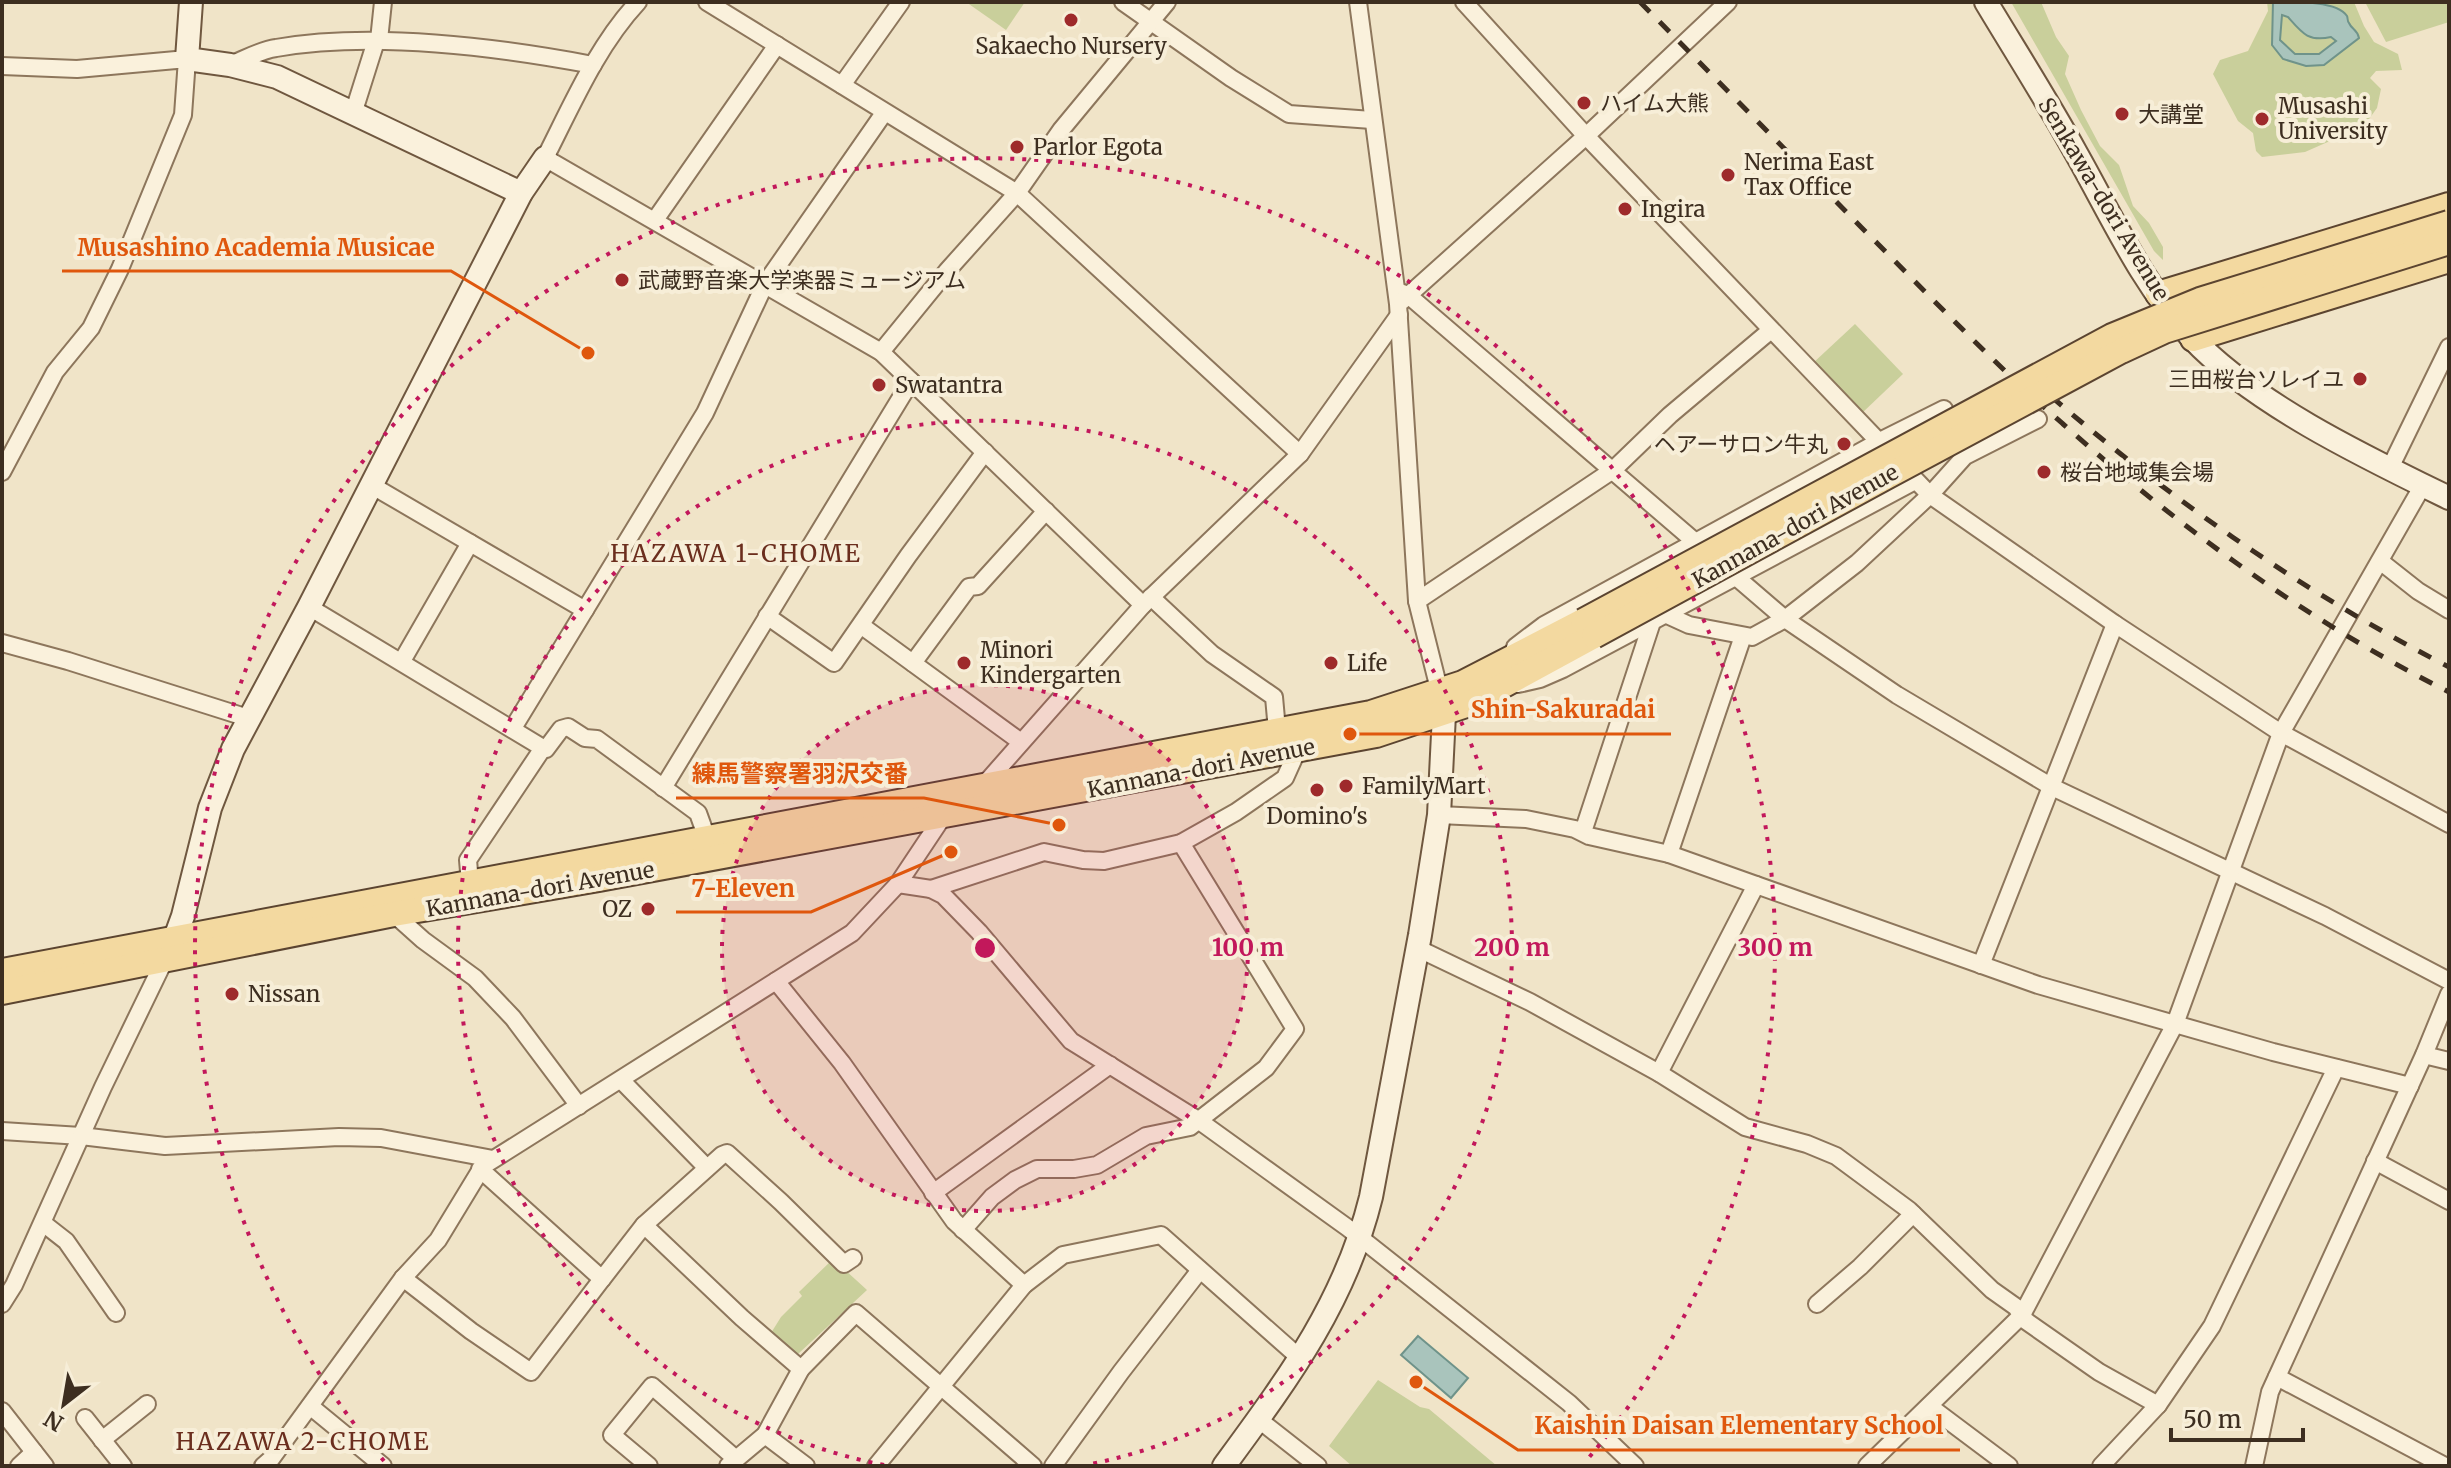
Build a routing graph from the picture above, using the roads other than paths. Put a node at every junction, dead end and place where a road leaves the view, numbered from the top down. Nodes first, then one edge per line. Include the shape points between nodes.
1 (191, 2) edge
2 (383, 2) edge
3 (638, 2) edge
4 (707, 2) edge
5 (901, 2) edge
6 (1123, 2) edge
7 (1167, 2) edge
8 (1358, 2) edge
9 (1464, 2) edge
10 (1728, 2) edge
11 (1986, 2) edge
12 (1151, 22) junction
13 (377, 40) junction
14 (777, 45) junction
15 (187, 59) junction
16 (230, 65) junction
17 (593, 65) junction
18 (2, 66) edge
19 (842, 85) junction
20 (884, 113) junction
21 (353, 114) junction
22 (1372, 120) junction
23 (1586, 136) junction
24 (545, 158) junction
25 (521, 193) junction
26 (1017, 193) junction
27 (2449, 205) edge
28 (655, 220) junction
29 (2449, 223) edge
30 (2449, 242) edge
31 (2449, 260) edge
32 (765, 284) junction
33 (2158, 294) junction
34 (1400, 301) junction
35 (1771, 330) junction
36 (2193, 339) junction
37 (2449, 347) edge
38 (881, 352) junction
39 (911, 381) junction
40 (1944, 409) dead end
41 (2038, 419) dead end
42 (1878, 442) junction
43 (985, 452) junction
44 (1300, 454) junction
45 (2390, 468) junction
46 (1613, 470) junction
47 (2, 472) edge
48 (1915, 481) junction
49 (371, 485) junction
50 (2423, 485) junction
51 (1930, 495) junction
52 (2449, 498) edge
53 (1046, 511) junction
54 (1695, 542) junction
55 (470, 543) junction
56 (2380, 561) junction
57 (1738, 577) junction
58 (1147, 601) junction
59 (1417, 601) junction
60 (309, 607) junction
61 (585, 610) junction
62 (2449, 610) edge
63 (767, 616) junction
64 (1659, 618) junction
65 (1785, 619) junction
66 (2115, 624) junction
67 (862, 626) junction
68 (1588, 628) junction
69 (1743, 636) junction
70 (2, 643) edge
71 (402, 661) junction
72 (913, 663) junction
73 (1492, 680) junction
74 (1442, 704) junction
75 (248, 718) junction
76 (513, 728) junction
77 (1277, 730) junction
78 (2281, 733) junction
79 (1021, 742) junction
80 (543, 748) junction
81 (1298, 749) junction
82 (983, 786) junction
83 (2052, 787) junction
84 (663, 788) junction
85 (944, 815) junction
86 (1439, 815) junction
87 (2449, 824) edge
88 (1583, 832) junction
89 (707, 838) junction
90 (1181, 843) junction
91 (1669, 854) junction
92 (2231, 870) junction
93 (470, 883) junction
94 (898, 884) junction
95 (1756, 885) junction
96 (931, 889) junction
97 (394, 914) junction
98 (175, 938) junction
99 (1417, 948) junction
100 (164, 961) junction
101 (1981, 965) junction
102 (2, 971) edge
103 (776, 981) junction
104 (2449, 981) edge
105 (2, 992) edge
106 (2449, 994) edge
107 (2175, 1024) junction
108 (2424, 1055) junction
109 (2449, 1061) edge
110 (1110, 1065) junction
111 (2336, 1068) junction
112 (1659, 1073) junction
113 (621, 1080) junction
114 (2410, 1086) junction
115 (579, 1106) junction
116 (1198, 1120) junction
117 (2, 1131) edge
118 (81, 1136) junction
119 (2375, 1161) junction
120 (486, 1164) junction
121 (707, 1168) junction
122 (933, 1193) junction
123 (2449, 1201) edge
124 (1913, 1214) junction
125 (43, 1223) junction
126 (644, 1225) junction
127 (963, 1230) junction
128 (1360, 1239) junction
129 (853, 1258) dead end
130 (1200, 1270) junction
131 (403, 1278) junction
132 (602, 1279) junction
133 (1024, 1285) junction
134 (2, 1304) edge
135 (1817, 1304) dead end
136 (116, 1313) dead end
137 (2022, 1315) junction
138 (1301, 1359) junction
139 (801, 1369) junction
140 (2277, 1377) junction
141 (941, 1386) junction
142 (147, 1404) dead end
143 (2158, 1405) junction
144 (310, 1406) junction
145 (1929, 1406) junction
146 (2, 1411) edge
147 (85, 1418) dead end
148 (1258, 1419) junction
149 (765, 1435) junction
150 (102, 1440) junction
151 (34, 1452) junction
152 (732, 1463) edge
153 (19, 1466) edge
154 (45, 1466) edge
155 (123, 1466) edge
156 (263, 1466) edge
157 (383, 1466) edge
158 (649, 1466) edge
159 (806, 1466) edge
160 (876, 1466) edge
161 (1033, 1466) edge
162 (1053, 1466) edge
163 (1224, 1466) edge
164 (1318, 1466) edge
165 (1635, 1466) edge
166 (1867, 1466) edge
167 (2009, 1466) edge
168 (2101, 1466) edge
169 (2254, 1466) edge
170 (2445, 1466) edge

1 - 15 street
2 - 13 street
3 - 17 street
4 - 14 street
5 - 19 street
6 - 12 street
7 - 12 street
8 - 22 street
9 - 23 street
10 - 23 street
11 - 33 street, Senkawa-dori Avenue
12 - 22 street via 1289,114
12 - 26 street via 1061,130
13 - 16 street via 272,48
13 - 17 street
13 - 21 street
14 - 19 street
14 - 28 street
15 - 16 street
15 - 18 street via 77,69
15 - 47 street via 183,115 120,269 91,328 55,372
16 - 21 street via 277,77
17 - 24 street
19 - 20 street
20 - 26 street
20 - 32 street
21 - 25 street
22 - 34 street
23 - 34 street
23 - 35 street
24 - 25 street
24 - 28 street
25 - 49 street
26 - 38 street
26 - 44 street
27 - 33 main road
28 - 32 street
29 - 68 main road, Kannana-dori Avenue, bridge via 2200,300 2112,336
30 - 68 main road, Kannana-dori Avenue, bridge via 2164,331
31 - 36 main road
32 - 38 street
32 - 61 street via 705,413
33 - 36 street, Senkawa-dori Avenue
34 - 44 street
34 - 46 street
34 - 59 street
35 - 42 street
35 - 46 street
36 - 45 street, Senkawa-dori Avenue via 2265,397
37 - 45 street
38 - 39 street
39 - 43 street
39 - 63 street
40 - 42 street
41 - 51 street via 1965,456
42 - 48 street
42 - 54 street
43 - 53 street
43 - 67 street
44 - 58 street
45 - 50 street, Senkawa-dori Avenue
46 - 54 street
46 - 59 street
48 - 51 street
48 - 57 street
49 - 55 street
49 - 60 street
50 - 52 street, Senkawa-dori Avenue
50 - 56 street
51 - 65 street via 1857,563
51 - 66 street
53 - 58 street
53 - 72 street via 978,586 969,587
54 - 57 street
54 - 73 street via 1544,625
55 - 61 street
55 - 71 street
56 - 62 street
56 - 78 street
57 - 64 street
57 - 65 street
58 - 77 street via 1274,697
58 - 79 street
59 - 74 street
60 - 71 street
60 - 75 street
61 - 76 street
63 - 67 street via 834,663
63 - 84 street
64 - 69 street
64 - 73 street via 1540,679
64 - 88 street
65 - 69 street via 1752,637
65 - 83 street via 1897,695
66 - 78 street
66 - 83 street
67 - 72 street
68 - 73 main road, Kannana-dori Avenue
69 - 91 street
70 - 75 street
71 - 76 street
72 - 79 street
73 - 74 main road, Kannana-dori Avenue
74 - 77 main road, Kannana-dori Avenue
74 - 81 main road, Kannana-dori Avenue via 1376,735
74 - 86 street
75 - 98 street via 219,779
76 - 80 street
77 - 82 main road, Kannana-dori Avenue
78 - 87 street
78 - 92 street
79 - 82 street
80 - 84 street via 568,727 597,739
80 - 93 street via 468,860
81 - 85 main road, Kannana-dori Avenue
81 - 90 street via 1285,778
82 - 89 main road, Kannana-dori Avenue
83 - 92 street
83 - 101 street
84 - 89 street via 698,813
85 - 94 street
85 - 97 main road, Kannana-dori Avenue
86 - 88 street via 1526,819
86 - 99 street
88 - 91 street
89 - 93 main road, Kannana-dori Avenue
90 - 96 street via 1104,861 1044,852
90 - 116 street via 1295,1029 1266,1068
91 - 95 street
92 - 104 street
92 - 107 street
93 - 98 main road, Kannana-dori Avenue
94 - 96 street
94 - 103 street via 852,933
95 - 101 street
95 - 112 street
96 - 110 street via 979,932 1071,1041
97 - 100 main road, Kannana-dori Avenue
97 - 115 street via 475,978 513,1018
98 - 100 street
98 - 102 main road, Kannana-dori Avenue
99 - 112 street
99 - 128 street
100 - 105 main road, Kannana-dori Avenue
100 - 118 street
101 - 107 street
103 - 113 street
103 - 122 street via 842,1063
106 - 108 street
107 - 111 street
107 - 137 street
108 - 109 street
108 - 114 street
110 - 116 street
110 - 122 street
111 - 114 street
111 - 143 street via 2212,1326
112 - 124 street via 1745,1127 1836,1156
113 - 115 street
113 - 121 street
114 - 119 street
115 - 120 street
116 - 127 street via 1190,1127 1146,1136 1097,1165 1037,1169 992,1197
116 - 128 street
117 - 118 street
118 - 120 street via 165,1146 381,1138
118 - 125 street
119 - 123 street
119 - 140 street
120 - 131 street via 438,1240
120 - 132 street
121 - 126 street
121 - 129 street via 727,1153 844,1264
122 - 127 street
124 - 135 street
124 - 137 street
125 - 134 street
125 - 136 street via 66,1241
126 - 132 street
126 - 139 street
127 - 133 street
128 - 138 street
128 - 165 street via 1569,1403
130 - 133 street via 1161,1235 1063,1255
130 - 138 street
130 - 162 street
131 - 132 street via 531,1372
131 - 144 street
133 - 141 street
137 - 143 street via 2057,1344
137 - 145 street
138 - 148 street
139 - 141 street via 856,1313
139 - 149 street
140 - 169 street
140 - 170 street
141 - 160 street
141 - 161 street
142 - 150 street
143 - 168 street
144 - 156 street
144 - 157 street
145 - 166 street
145 - 167 street
146 - 151 street
147 - 150 street
148 - 163 street
148 - 164 street
149 - 152 street
149 - 159 street
150 - 155 street
151 - 153 street
151 - 154 street
152 - 158 street via 652,1386 612,1435

